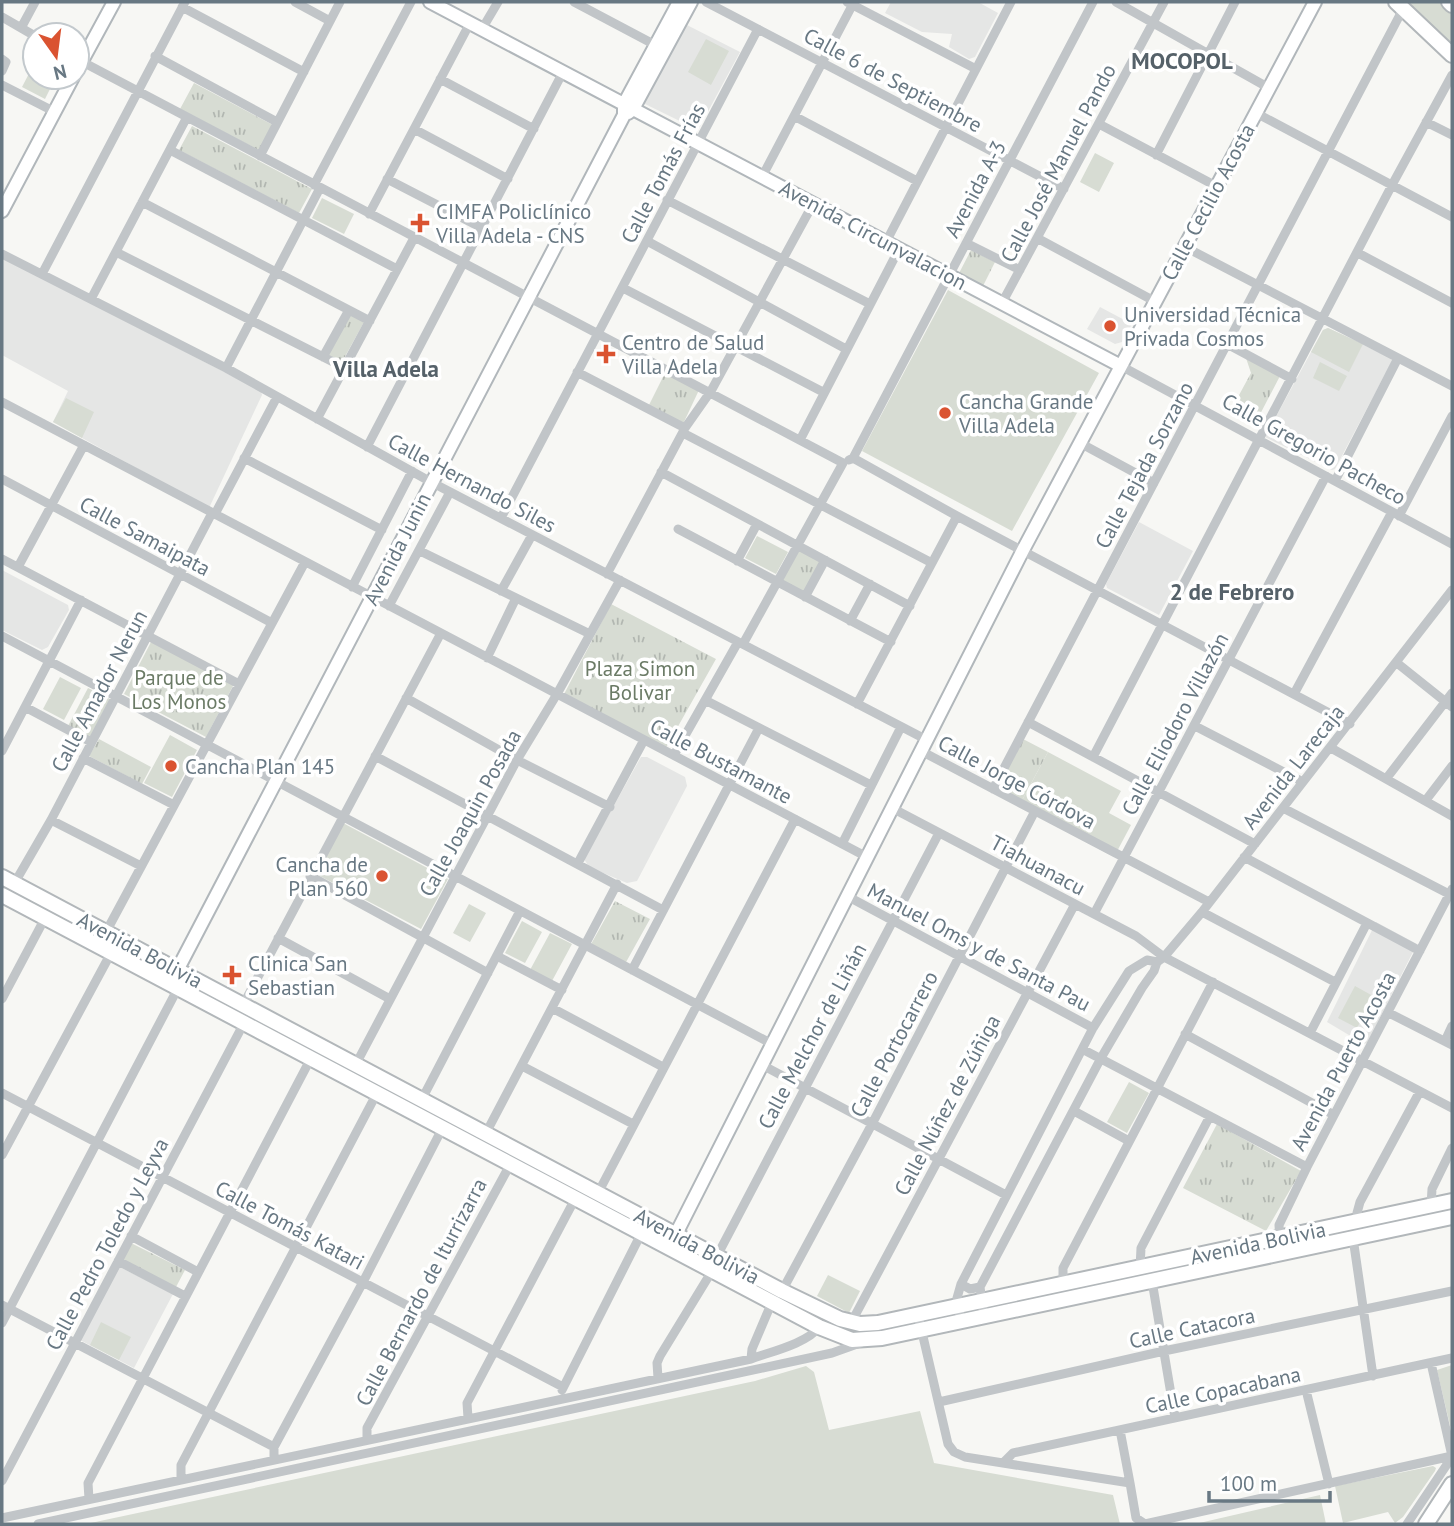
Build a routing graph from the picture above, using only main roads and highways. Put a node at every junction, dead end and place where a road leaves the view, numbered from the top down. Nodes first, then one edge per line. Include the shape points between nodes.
1 (1399, 5) edge
2 (1452, 55) edge
3 (8, 880) edge
4 (2, 895) edge
5 (1452, 1201) edge
6 (1452, 1217) edge
7 (672, 1240) junction
8 (777, 1297) junction
9 (920, 1322) junction
10 (1452, 1484) edge
11 (1426, 1524) edge

1 - 2 main road
3 - 7 main road, Avenida Bolivia via 598,1193
4 - 7 main road, Avenida Bolivia via 642,1231
5 - 9 main road, Avenida Bolivia via 1063,1284 981,1294
6 - 9 main road, Avenida Bolivia via 961,1321
7 - 8 main road, Avenida Bolivia via 717,1256
7 - 8 main road, Avenida Bolivia via 712,1271
8 - 9 main road, Avenida Bolivia via 851,1323
8 - 9 main road, Avenida Bolivia via 820,1327 852,1340 868,1340
10 - 11 main road

